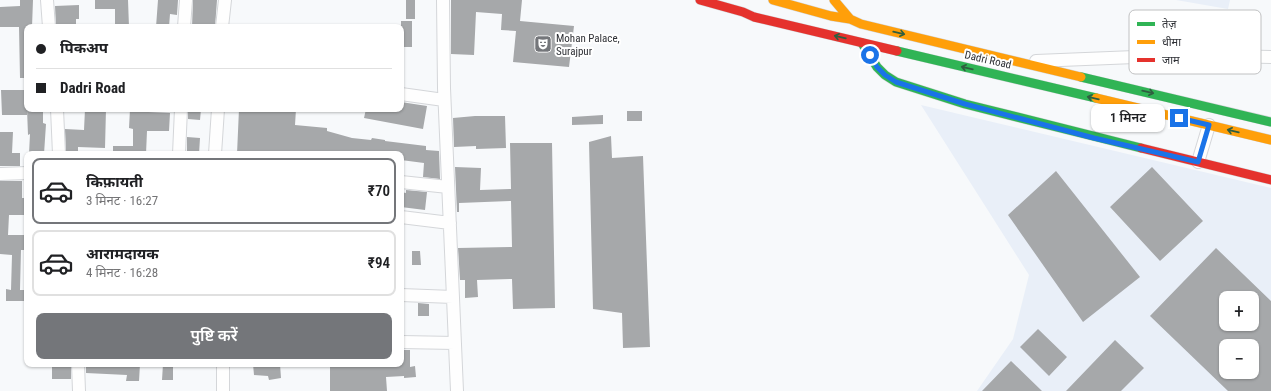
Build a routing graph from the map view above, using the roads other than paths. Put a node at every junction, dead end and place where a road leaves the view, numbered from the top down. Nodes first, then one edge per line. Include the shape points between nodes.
1 (47, 0) edge
2 (186, 0) edge
3 (224, 0) edge
4 (443, 0) edge
5 (700, 0) edge
6 (741, 0) edge
7 (834, 0) edge
8 (769, 3) edge
9 (743, 12) junction
10 (754, 17) junction
11 (850, 19) junction
12 (49, 24) edge
13 (184, 24) edge
14 (222, 24) edge
15 (862, 43) junction
16 (1129, 57) edge
17 (1261, 57) edge
18 (1271, 57) edge
19 (1022, 62) junction
20 (404, 94) edge
21 (444, 100) junction
22 (57, 112) edge
23 (181, 112) edge
24 (218, 112) edge
25 (1271, 122) edge
26 (1206, 134) junction
27 (1271, 140) edge
28 (59, 151) edge
29 (179, 151) edge
30 (215, 151) edge
31 (1198, 162) junction
32 (0, 174) edge
33 (24, 174) edge
34 (1271, 180) edge
35 (404, 182) edge
36 (448, 186) junction
37 (404, 217) edge
38 (450, 223) junction
39 (404, 295) edge
40 (453, 297) junction
41 (404, 342) edge
42 (455, 343) junction
43 (78, 367) edge
44 (223, 367) edge
45 (79, 391) edge
46 (223, 391) edge
47 (457, 391) edge

1 - 12 street
2 - 13 street
3 - 14 street
4 - 21 street
5 - 9 main road, Dadri Road
6 - 9 main road
7 - 11 main road
8 - 10 main road
8 - 11 main road
9 - 10 main road, Dadri Road
15 -> 10 main road, Dadri Road
11 -> 19 main road, Dadri Road via 861,24
26 -> 15 main road, Dadri Road
15 - 31 main road via 877,67 896,82 965,104
16 - 19 street
17 - 18 street
19 -> 25 main road, Dadri Road
20 - 21 street
21 - 36 street
22 - 28 street
23 - 29 street
24 - 30 street
27 -> 26 main road, Dadri Road
26 - 31 street
31 - 34 main road
32 - 33 street
35 - 36 street
36 - 38 street
37 - 38 street
38 - 40 street
39 - 40 street
40 - 42 street
41 - 42 street
42 - 47 street
43 - 45 street
44 - 46 street

